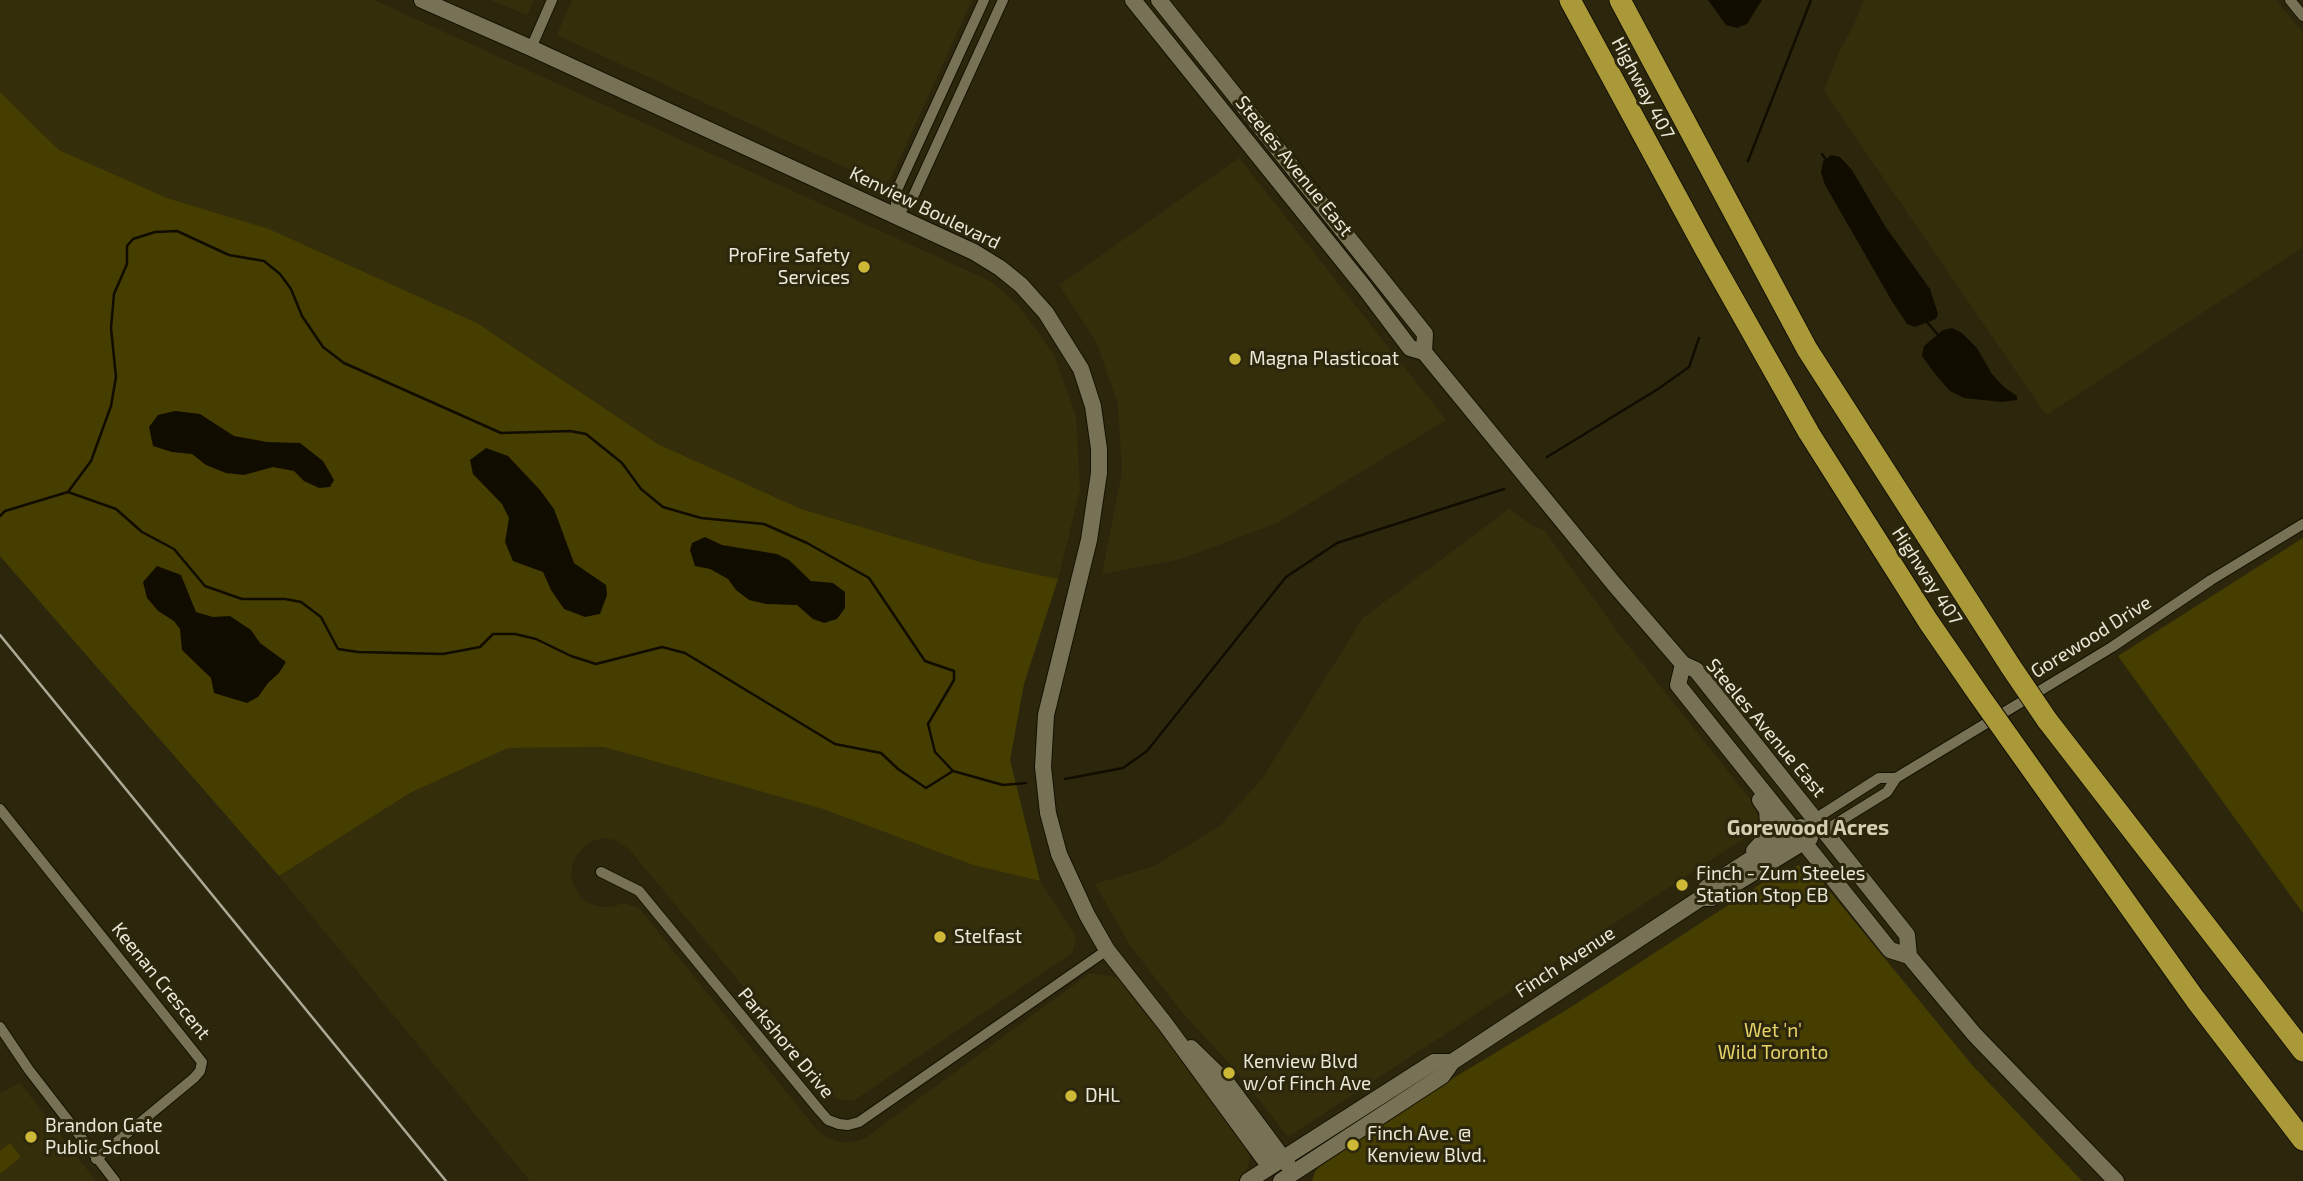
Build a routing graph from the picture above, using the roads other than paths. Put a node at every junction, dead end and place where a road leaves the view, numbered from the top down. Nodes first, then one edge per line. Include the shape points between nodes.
1 (422, 0) edge
2 (552, 0) edge
3 (984, 0) edge
4 (1003, 0) edge
5 (1133, 0) edge
6 (1159, 0) edge
7 (1570, 0) edge
8 (1620, 0) edge
9 (2290, 0) edge
10 (2303, 16) edge
11 (972, 24) junction
12 (989, 32) junction
13 (531, 48) junction
14 (896, 215) junction
15 (1424, 352) junction
16 (2303, 524) edge
17 (1683, 664) junction
18 (1742, 765) junction
19 (1896, 778) junction
20 (0, 809) edge
21 (1819, 825) junction
22 (1798, 836) junction
23 (601, 872) dead end
24 (1704, 893) junction
25 (1107, 950) junction
26 (1909, 956) junction
27 (0, 1027) edge
28 (2303, 1051) edge
29 (1452, 1062) junction
30 (2303, 1140) edge
31 (96, 1159) junction
32 (1276, 1163) junction
33 (1288, 1179) edge
34 (115, 1181) edge
35 (1248, 1181) edge
36 (2116, 1181) edge

1 - 13 main road, Kenview Boulevard
2 - 13 street
3 - 11 street
4 - 12 street
5 - 15 main road, Steeles Avenue East via 1410,348
6 - 15 main road, Steeles Avenue East via 1425,334
7 - 30 highway, Highway 407, bridge via 1809,433 1928,621 2195,999
8 - 28 highway, Highway 407, bridge via 1807,349 2011,667
9 - 10 street
11 - 12 street
11 - 14 street via 896,192
12 - 14 street via 912,199
13 - 14 main road, Kenview Boulevard
14 - 25 main road, Kenview Boulevard via 974,253 1021,285 1067,345 1093,406 1099,449 1096,503 1046,715 1043,766 1059,854
15 - 17 main road, Steeles Avenue East
16 - 19 street, Gorewood Drive
17 - 18 main road, Steeles Avenue East via 1678,685
17 - 21 main road, Steeles Avenue East via 1696,670
18 - 22 main road, Steeles Avenue East
18 - 24 main road via 1745,782 1767,810 1767,833 1761,845 1711,881
19 - 21 street, Gorewood Drive via 1887,792
19 - 21 street, Gorewood Drive via 1879,778
20 - 31 street, Keenan Crescent via 202,1062 194,1078
21 - 22 main road, Finch Avenue
21 - 26 main road, Steeles Avenue East via 1907,935
22 - 24 main road, Finch Avenue
22 - 26 main road, Steeles Avenue East via 1890,950
23 - 25 street, Parkshore Drive via 639,891 828,1120 839,1124 859,1122
24 - 29 main road, Finch Avenue
25 - 32 main road, Kenview Boulevard via 1166,1025 1227,1083
26 - 36 main road, Steeles Avenue East via 1973,1034
27 - 31 street
29 - 32 main road, Finch Avenue via 1434,1062
29 - 33 main road, Finch Avenue via 1442,1076
31 - 34 street
32 - 33 main road, Kenview Boulevard
32 - 35 main road, Finch Avenue

